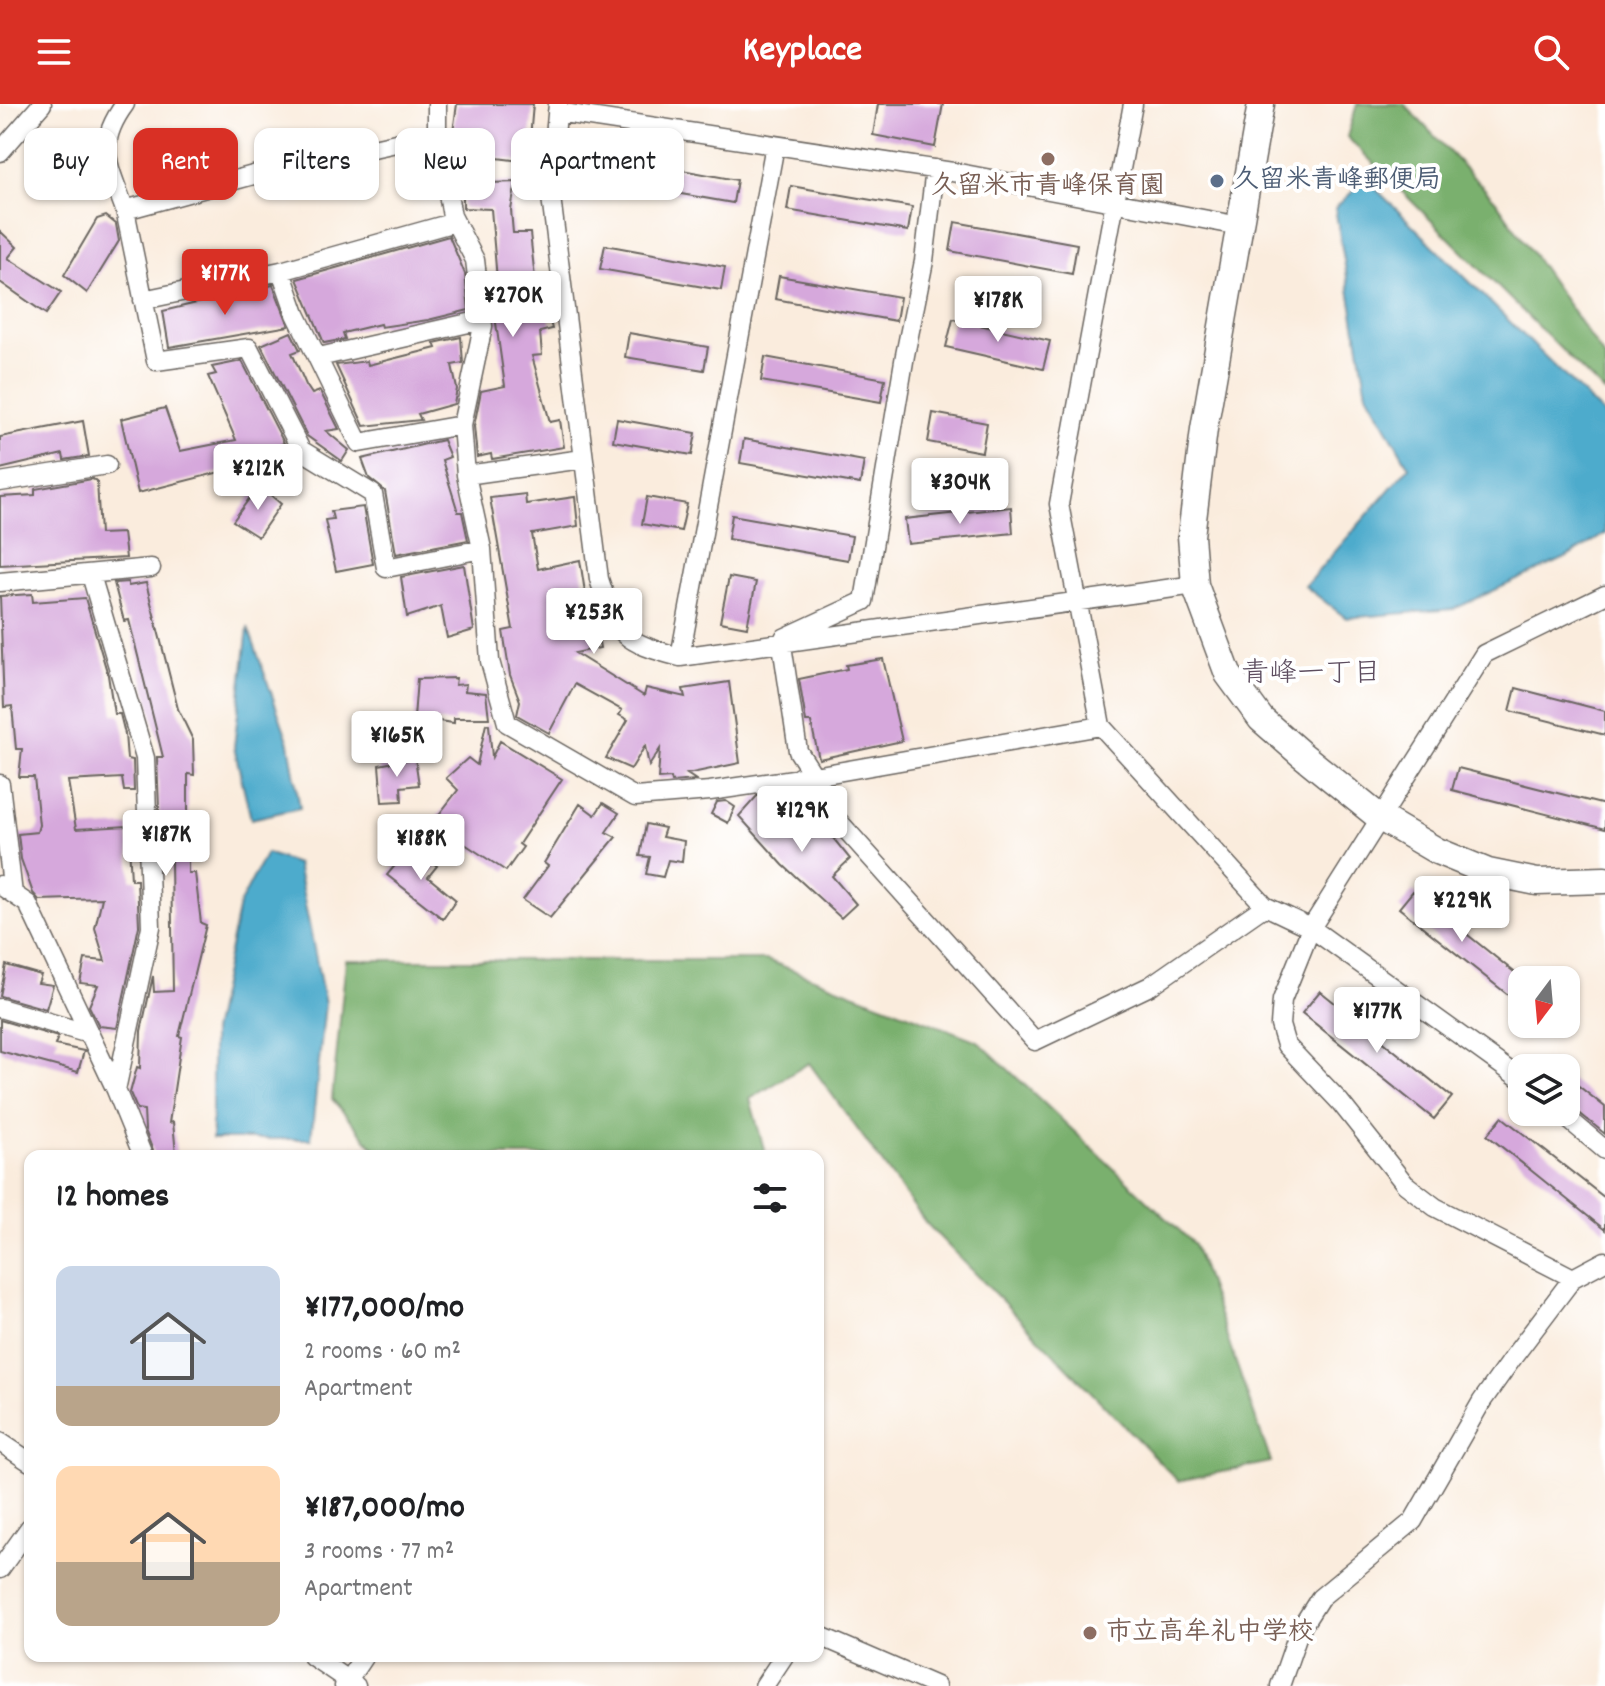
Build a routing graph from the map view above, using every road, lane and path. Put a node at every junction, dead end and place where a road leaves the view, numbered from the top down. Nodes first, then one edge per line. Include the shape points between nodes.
1 (42, 104) edge
2 (125, 104) edge
3 (437, 104) edge
4 (1133, 104) edge
5 (1261, 104) edge
6 (558, 108) edge
7 (437, 128) edge
8 (395, 143) edge
9 (775, 145) junction
10 (0, 152) edge
11 (935, 169) junction
12 (450, 200) edge
13 (1114, 202) junction
14 (125, 210) junction
15 (455, 222) junction
16 (1240, 226) junction
17 (281, 271) junction
18 (143, 300) junction
19 (482, 320) junction
20 (319, 357) junction
21 (462, 425) junction
22 (583, 459) junction
23 (107, 465) dead end
24 (466, 475) junction
25 (0, 482) edge
26 (482, 549) junction
27 (151, 568) dead end
28 (91, 575) junction
29 (0, 582) edge
30 (1195, 585) junction
31 (1598, 599) edge
32 (1076, 602) junction
33 (1605, 616) edge
34 (773, 647) junction
35 (680, 657) junction
36 (1101, 726) junction
37 (807, 776) junction
38 (0, 784) edge
39 (1379, 817) junction
40 (1605, 880) edge
41 (7, 890) edge
42 (1265, 906) junction
43 (1311, 928) junction
44 (0, 1008) edge
45 (89, 1034) junction
46 (1508, 1070) edge
47 (116, 1090) junction
48 (1577, 1126) edge
49 (141, 1150) edge
50 (1605, 1150) edge
51 (1605, 1261) edge
52 (1573, 1278) junction
53 (0, 1442) edge
54 (24, 1458) edge
55 (24, 1535) edge
56 (0, 1569) edge
57 (824, 1638) edge
58 (320, 1662) edge
59 (361, 1662) edge
60 (780, 1662) edge
61 (349, 1684) edge
62 (764, 1686) edge
63 (936, 1686) edge
64 (1280, 1686) edge

1 - 10 street
2 - 14 street via 109,126 106,158
3 - 7 street
4 - 13 street
5 - 16 street
6 - 9 street
6 - 22 street via 550,189
8 - 14 street
9 - 11 street
9 - 35 street
11 - 13 street
11 - 34 street via 924,261 864,601
12 - 15 street
13 - 16 street
13 - 32 street via 1059,504
14 - 18 street
15 - 17 street
15 - 19 street via 475,260
16 - 30 street via 1194,492
17 - 18 street
17 - 20 street
18 - 26 street via 156,361 249,348 301,450 373,494 386,568
19 - 20 street
19 - 21 street
20 - 21 street via 359,443
21 - 24 street
22 - 24 street
22 - 35 street via 599,579 612,618 634,644
23 - 25 street
24 - 26 street
26 - 37 street via 490,661 507,723 635,797
27 - 28 street
28 - 29 street
28 - 47 street via 145,758 151,927
30 - 32 street
30 - 39 street via 1228,674 1261,719
31 - 33 street
31 - 39 street via 1484,654
32 - 34 street
32 - 36 street
34 - 35 street
34 - 37 street
36 - 37 street
36 - 42 street
37 - 42 street via 1035,1041 1150,986
38 - 41 street
39 - 40 street via 1437,851 1488,872 1537,882
39 - 43 street
41 - 45 street via 28,904
42 - 43 street
43 - 46 street
43 - 52 street via 1282,1000 1280,1025 1286,1045 1405,1184 1435,1207
44 - 45 street
45 - 47 street
47 - 49 street
48 - 50 street
51 - 52 street
52 - 64 street via 1482,1401 1413,1521 1320,1598 1299,1631
53 - 54 street
55 - 56 street
57 - 63 street
58 - 61 street
59 - 61 street
60 - 62 street

